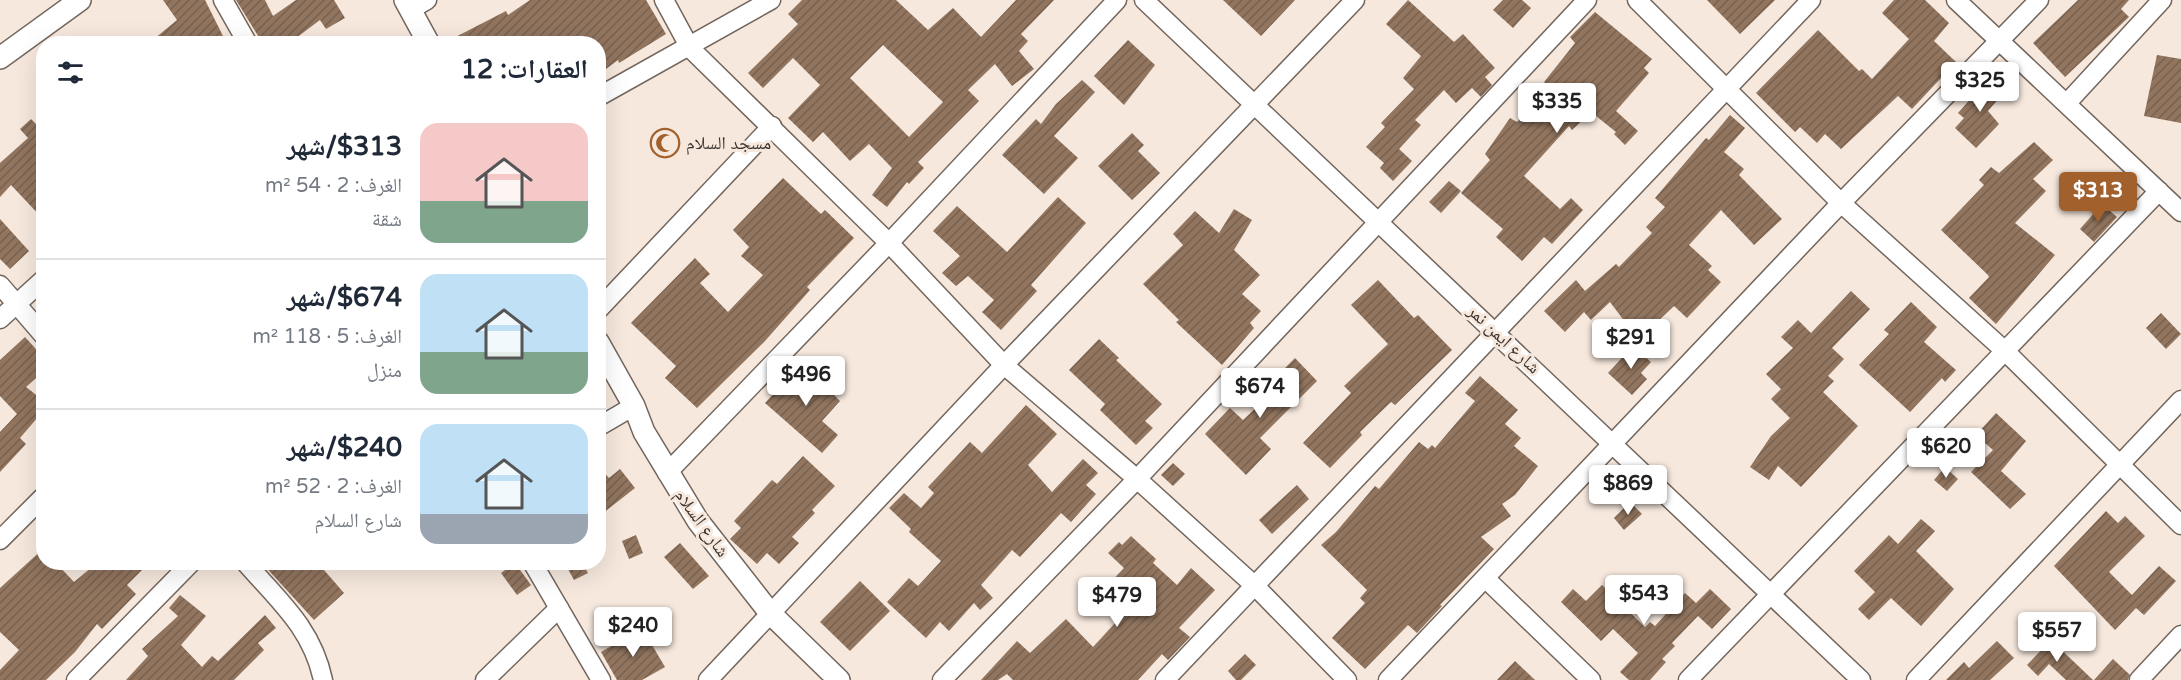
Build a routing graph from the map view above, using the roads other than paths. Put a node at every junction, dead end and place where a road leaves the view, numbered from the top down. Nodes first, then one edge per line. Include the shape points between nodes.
1 (80, 0) edge
2 (223, 0) edge
3 (664, 0) edge
4 (771, 0) edge
5 (1117, 0) edge
6 (1144, 0) edge
7 (1355, 0) edge
8 (1587, 0) edge
9 (1637, 0) edge
10 (1811, 0) edge
11 (1956, 0) edge
12 (2039, 0) edge
13 (2162, 0) edge
14 (414, 3) edge
15 (243, 36) edge
16 (426, 36) edge
17 (1999, 39) junction
18 (690, 48) junction
19 (0, 58) edge
20 (1725, 90) junction
21 (606, 93) edge
22 (2067, 103) junction
23 (1254, 107) junction
24 (772, 126) junction
25 (2159, 191) junction
26 (1841, 203) junction
27 (2181, 212) edge
28 (1380, 222) junction
29 (889, 243) junction
30 (0, 285) edge
31 (36, 286) edge
32 (606, 302) edge
33 (15, 304) junction
34 (0, 319) edge
35 (36, 327) edge
36 (1497, 333) junction
37 (2005, 351) junction
38 (606, 356) edge
39 (1004, 365) junction
40 (2181, 400) edge
41 (634, 406) junction
42 (606, 422) edge
43 (1615, 444) junction
44 (2119, 465) junction
45 (667, 473) junction
46 (1137, 479) junction
47 (36, 504) edge
48 (2181, 525) edge
49 (0, 540) edge
50 (184, 570) edge
51 (252, 570) edge
52 (537, 570) edge
53 (1485, 578) junction
54 (1255, 586) junction
55 (1771, 593) junction
56 (559, 608) junction
57 (770, 613) junction
58 (2181, 635) edge
59 (76, 680) edge
60 (323, 680) edge
61 (486, 680) edge
62 (601, 680) edge
63 (708, 680) edge
64 (839, 680) edge
65 (942, 680) edge
66 (1165, 680) edge
67 (1347, 680) edge
68 (1388, 680) edge
69 (1591, 680) edge
70 (1688, 680) edge
71 (1861, 680) edge
72 (1916, 680) edge
73 (2139, 680) edge

1 - 19 street
2 - 15 street
3 - 18 street
4 - 18 street
5 - 29 street
6 - 23 street, شارع ايمن نمر
7 - 23 street
8 - 28 street
9 - 20 street
10 - 20 street
11 - 17 street
12 - 17 street
13 - 22 street
14 - 16 street
17 - 22 street
17 - 26 street
18 - 21 street
18 - 24 street
20 - 26 street
20 - 36 street
22 - 25 street
23 - 28 street, شارع ايمن نمر
23 - 39 street
24 - 29 street
24 - 32 street
25 - 27 street
25 - 37 street
26 - 37 street
26 - 43 street
28 - 36 street, شارع ايمن نمر
28 - 46 street
29 - 39 street
29 - 45 street
30 - 33 street
31 - 33 street
33 - 34 street
33 - 35 street
36 - 43 street, شارع ايمن نمر
36 - 54 street
37 - 44 street
37 - 55 street
38 - 41 street, شارع السلام
39 - 46 street
39 - 57 street
40 - 44 street
41 - 42 street
41 - 45 street, شارع السلام
43 - 53 street
43 - 55 street, شارع ايمن نمر
44 - 48 street
44 - 72 street
45 - 57 street, شارع السلام via 698,522
46 - 54 street
46 - 65 street
47 - 49 street
50 - 59 street
51 - 60 street via 313,644
52 - 56 street
53 - 68 street
53 - 69 street
54 - 66 street
54 - 67 street
55 - 70 street
55 - 71 street, شارع ايمن نمر
56 - 61 street
56 - 62 street
57 - 63 street
57 - 64 street, شارع السلام
58 - 73 street

